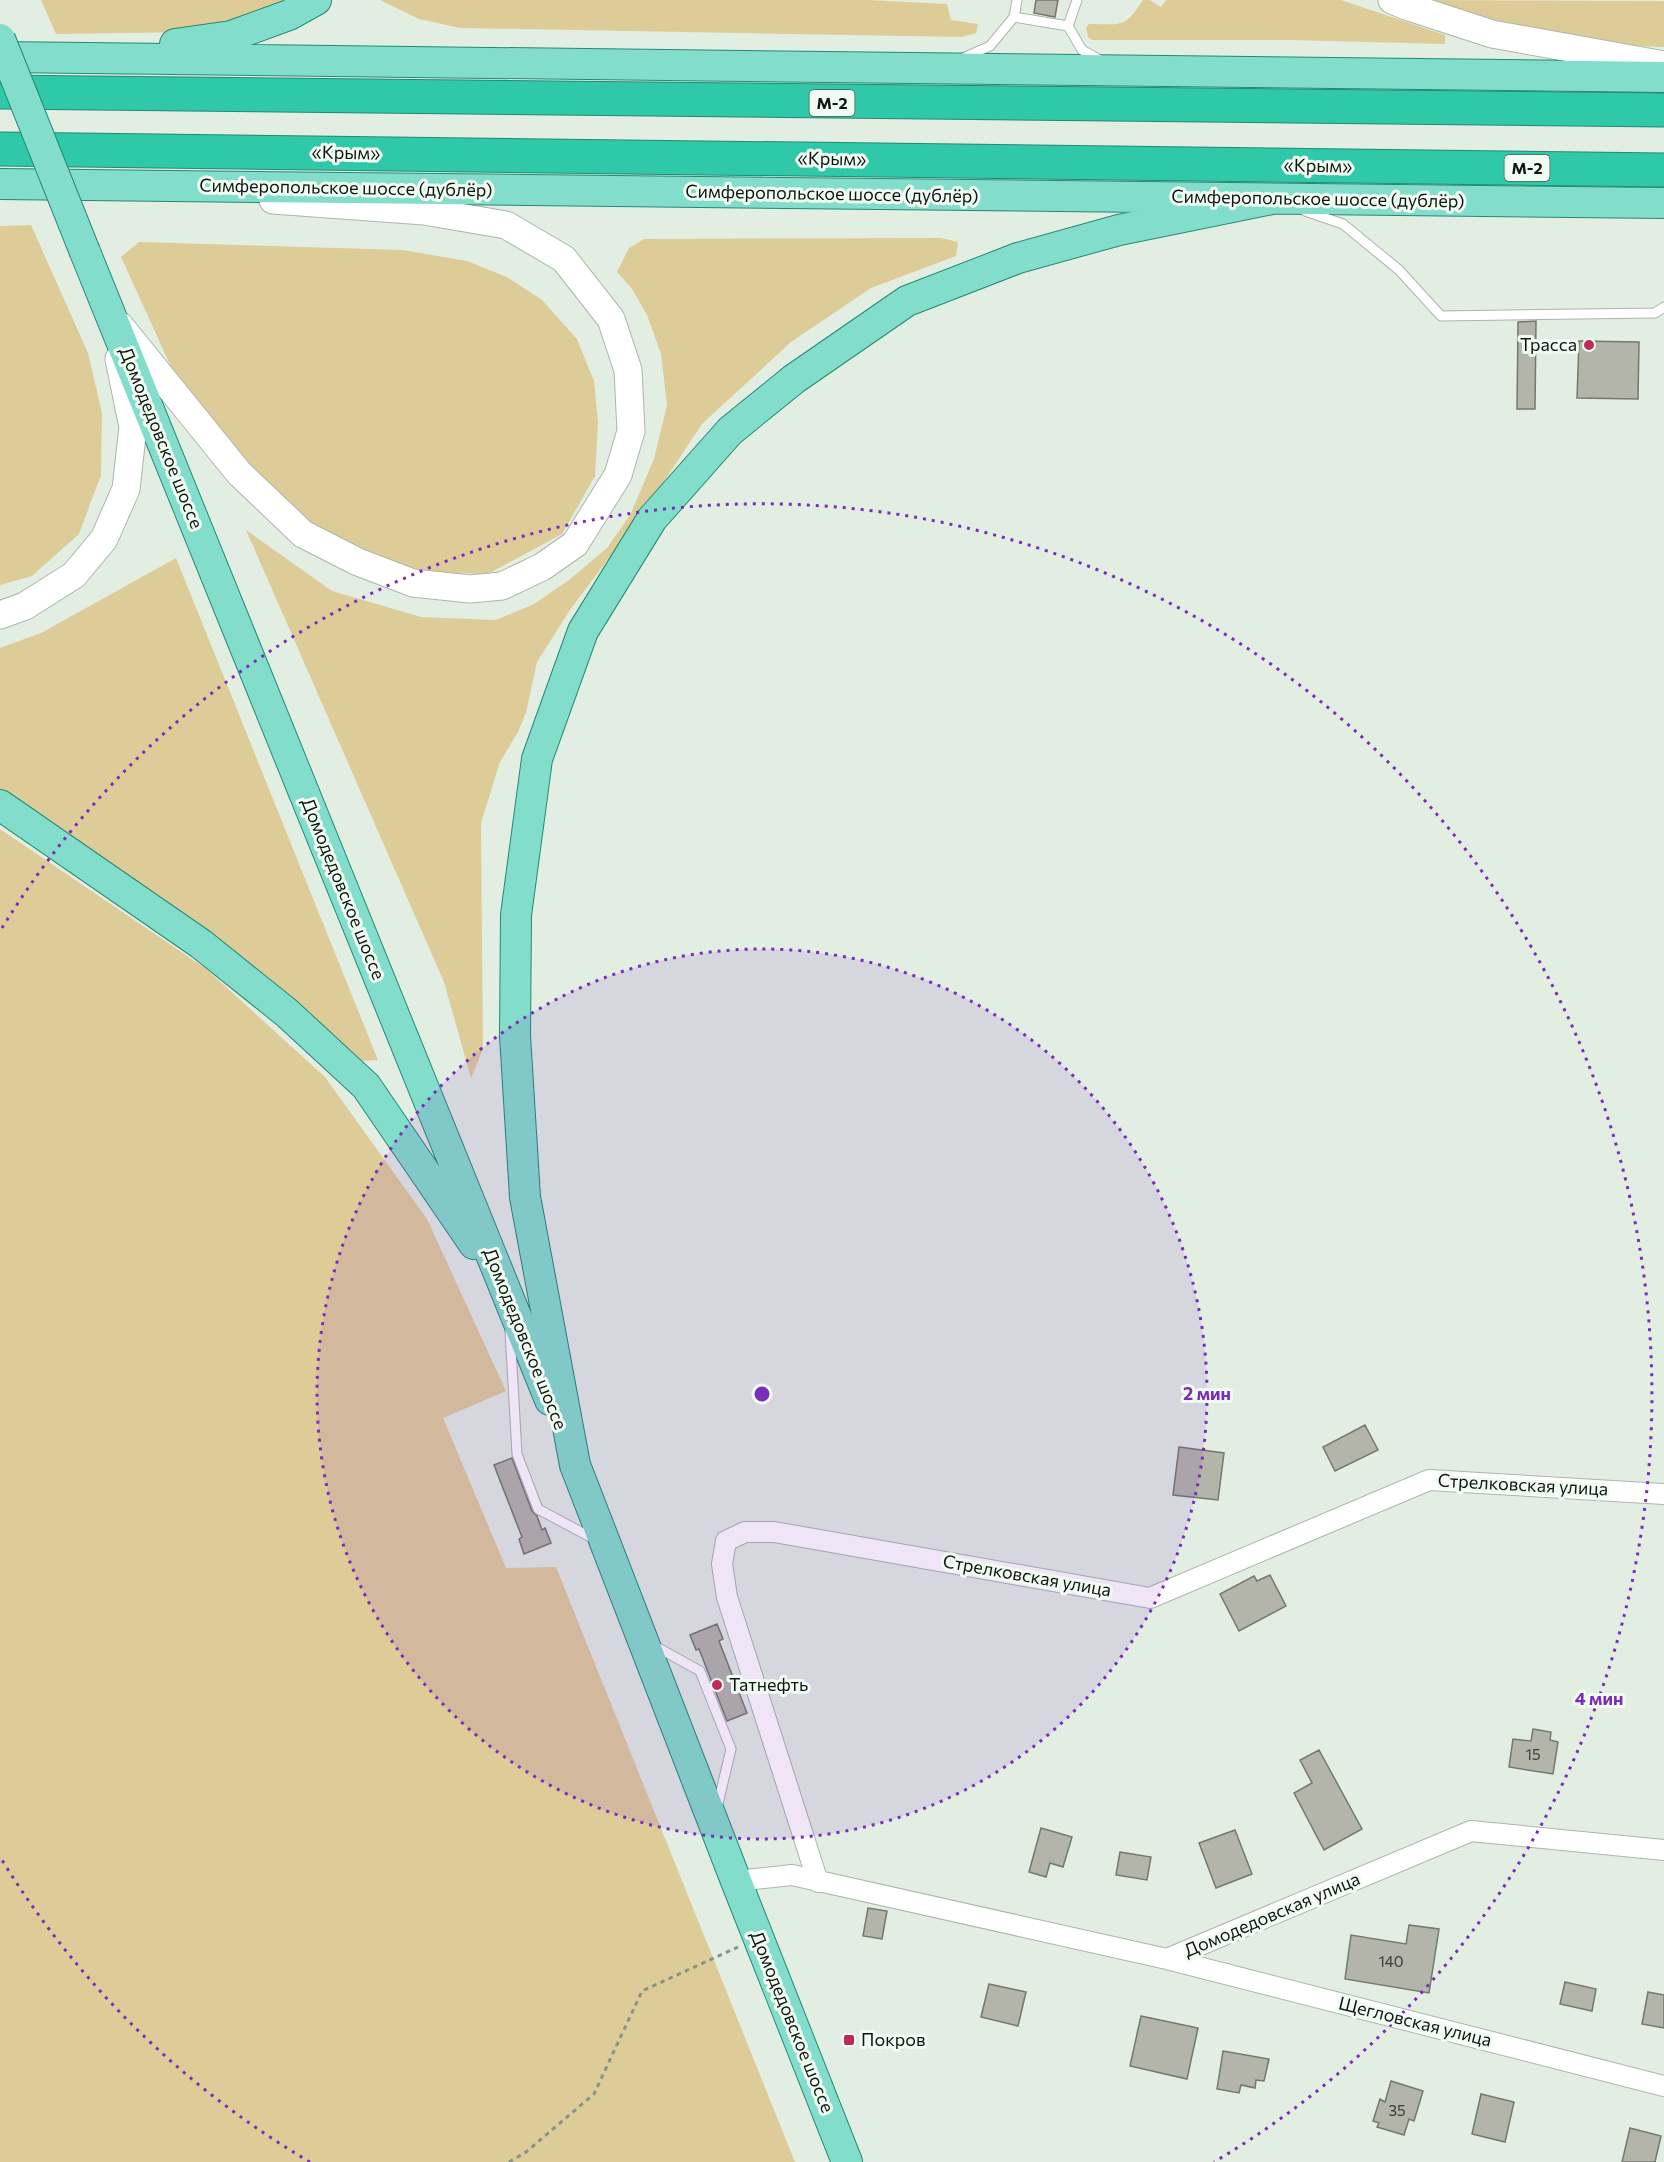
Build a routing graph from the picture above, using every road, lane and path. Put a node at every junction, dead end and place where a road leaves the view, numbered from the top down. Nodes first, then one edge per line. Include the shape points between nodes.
1 (316, 0) edge
2 (1017, 0) edge
3 (1077, 0) edge
4 (1392, 0) edge
5 (1014, 17) junction
6 (1068, 26) junction
7 (0, 39) edge
8 (0, 57) edge
9 (60, 58) junction
10 (1664, 65) edge
11 (926, 68) junction
12 (1151, 71) junction
13 (1664, 77) edge
14 (0, 92) edge
15 (1664, 110) edge
16 (0, 149) edge
17 (1664, 170) edge
18 (0, 184) edge
19 (37, 184) junction
20 (117, 185) junction
21 (0, 189) edge
22 (1272, 199) junction
23 (1664, 203) edge
24 (1664, 307) edge
25 (110, 313) junction
26 (0, 615) edge
27 (0, 805) edge
28 (508, 1296) junction
29 (575, 1465) junction
30 (1664, 1494) edge
31 (606, 1545) junction
32 (643, 1639) junction
33 (714, 1822) junction
34 (1664, 1850) edge
35 (736, 1881) junction
36 (818, 1882) junction
37 (758, 1937) junction
38 (1167, 1959) junction
39 (1664, 2086) edge
40 (509, 2162) edge
41 (847, 2162) edge

1 - 9 main road via 289,15 231,36
2 - 5 lane
3 - 6 lane
4 - 10 main road via 1492,34
5 - 6 lane
5 - 11 lane via 990,46
6 - 12 lane via 1082,50 1102,61
7 - 25 main road, Домодедовское шоссе, bridge
8 - 9 main road
9 - 11 main road
11 - 12 main road
12 - 13 main road
14 - 15 highway, М-2
16 - 17 highway, «Крым» / М-2
18 - 19 main road, Симферопольское шоссе (дублёр)
19 - 20 main road, Симферопольское шоссе (дублёр)
19 - 21 main road
20 - 22 main road, Симферопольское шоссе (дублёр)
20 - 25 main road via 424,211 506,225 564,259 611,319 628,370 631,431 618,475 575,544 542,567 502,586 470,589 413,583 358,562 303,534 239,473
22 - 23 main road, Симферопольское шоссе (дублёр)
22 - 24 lane via 1342,224 1398,270 1441,316 1654,313
22 - 29 main road via 1108,233 1018,258 907,301 794,380 730,431 652,519 583,631 537,759 516,926 515,1036 525,1197
25 - 26 main road via 133,428 126,489 104,539 74,575 25,606
25 - 28 main road, Домодедовское шоссе
27 - 28 main road via 201,944 287,1013 366,1086
28 - 29 main road, Домодедовское шоссе
28 - 31 lane via 517,1454 538,1509
29 - 31 main road, Домодедовское шоссе
30 - 36 street, Стрелковская улица via 1429,1480 1150,1598 774,1532 745,1532 726,1541 722,1564 727,1597
31 - 32 main road, Домодедовское шоссе
32 - 33 main road, Домодедовское шоссе
32 - 33 lane via 700,1671 731,1749
33 - 35 main road, Домодедовское шоссе
34 - 38 street, Домодедовская улица via 1471,1831
35 - 36 street, Домодедовская улица via 792,1875
35 - 37 main road, Домодедовское шоссе
36 - 38 street, Домодедовская улица
37 - 40 path via 642,1991 594,2094
37 - 41 main road, Домодедовское шоссе
38 - 39 street, Щегловская улица

